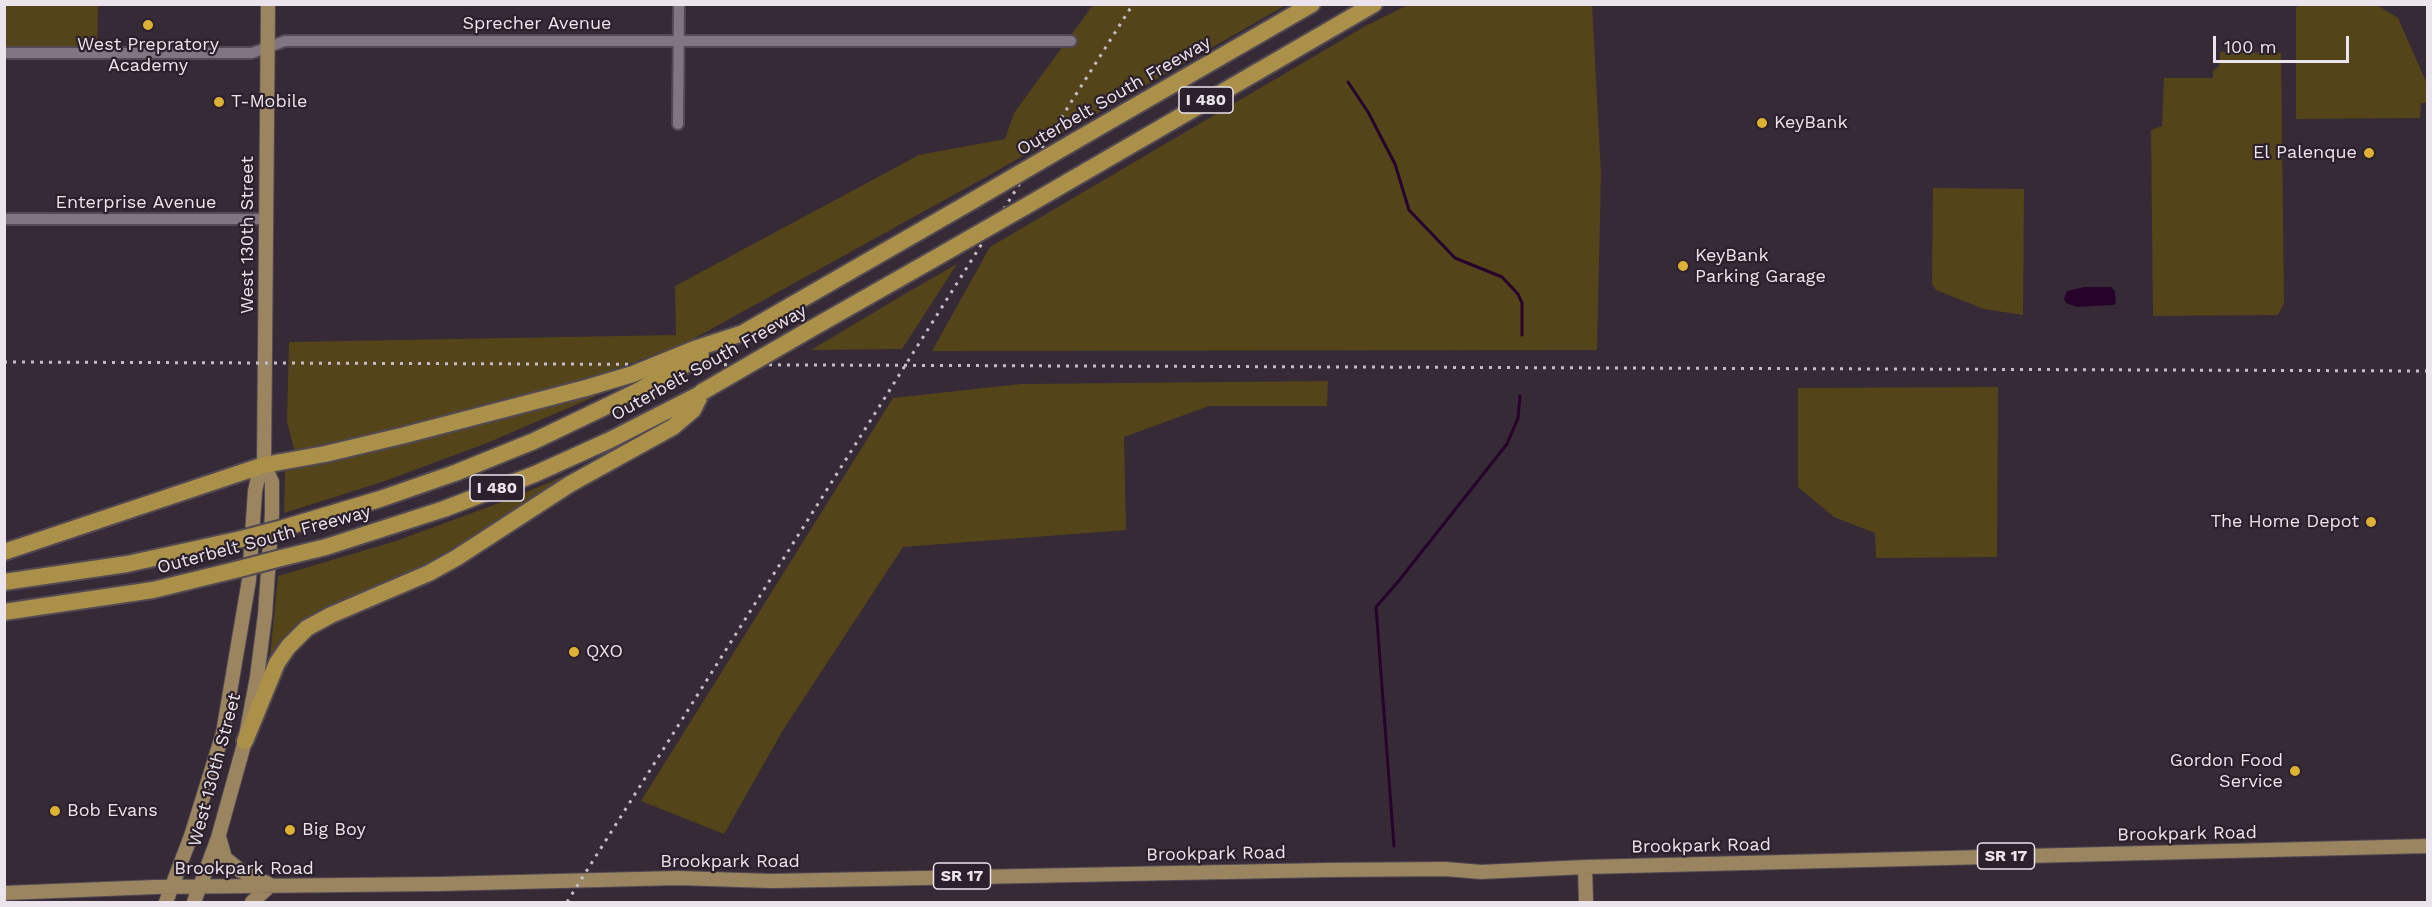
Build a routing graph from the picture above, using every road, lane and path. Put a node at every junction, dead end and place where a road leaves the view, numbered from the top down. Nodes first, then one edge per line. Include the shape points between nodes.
1 (268, 4) edge
2 (679, 4) edge
3 (1312, 4) edge
4 (1374, 4) edge
5 (679, 40) junction
6 (1071, 41) dead end
7 (267, 49) junction
8 (4, 53) edge
9 (678, 124) dead end
10 (4, 219) edge
11 (267, 219) junction
12 (746, 331) junction
13 (702, 392) junction
14 (264, 465) junction
15 (4, 552) edge
16 (4, 582) edge
17 (4, 612) edge
18 (223, 733) junction
19 (245, 741) junction
20 (210, 775) junction
21 (233, 785) junction
22 (219, 835) junction
23 (2427, 846) edge
24 (1585, 867) junction
25 (271, 885) junction
26 (202, 886) junction
27 (172, 887) junction
28 (4, 892) edge
29 (166, 903) edge
30 (175, 903) edge
31 (194, 903) edge
32 (252, 903) edge
33 (1586, 903) edge

1 - 7 main road, West 130th Street
2 - 5 street
3 - 12 highway, Outerbelt South Freeway / I 480, bridge
4 - 13 highway, Outerbelt South Freeway / I 480, bridge
5 - 6 street, Sprecher Avenue
5 - 7 street, Sprecher Avenue via 285,40
5 - 9 street
7 - 8 street, Sprecher Avenue via 252,53
7 - 11 main road, West 130th Street
10 - 11 street, Enterprise Avenue
11 - 14 main road, West 130th Street
12 - 14 highway, bridge via 586,388 368,444
12 - 16 highway, Outerbelt South Freeway / I 480, bridge via 636,392 534,441 380,499 241,539 127,564
13 - 17 highway, Outerbelt South Freeway / I 480, bridge via 535,474 444,509 326,547 153,590
13 - 19 highway via 693,410 673,427 570,484 456,558 307,628 277,663
14 - 15 highway
14 - 18 main road, West 130th Street via 255,491 249,580
14 - 19 main road, West 130th Street via 272,482 272,514 262,636
18 - 19 main road
18 - 20 main road, West 130th Street
19 - 21 main road, West 130th Street
20 - 21 main road
20 - 27 main road, West 130th Street
21 - 22 main road, West 130th Street
22 - 25 main road via 225,858 241,871
22 - 26 main road, West 130th Street
23 - 24 main road, Brookpark Road / SR 17
24 - 25 main road, Brookpark Road / SR 17 via 1481,872 1339,870 772,881 678,878
24 - 33 main road
25 - 26 main road, Brookpark Road / SR 17
25 - 32 main road
26 - 27 main road, Brookpark Road / SR 17
26 - 31 main road, West 130th Street
27 - 28 main road, Brookpark Road / SR 17
27 - 29 main road, West 130th Street
27 - 30 main road

